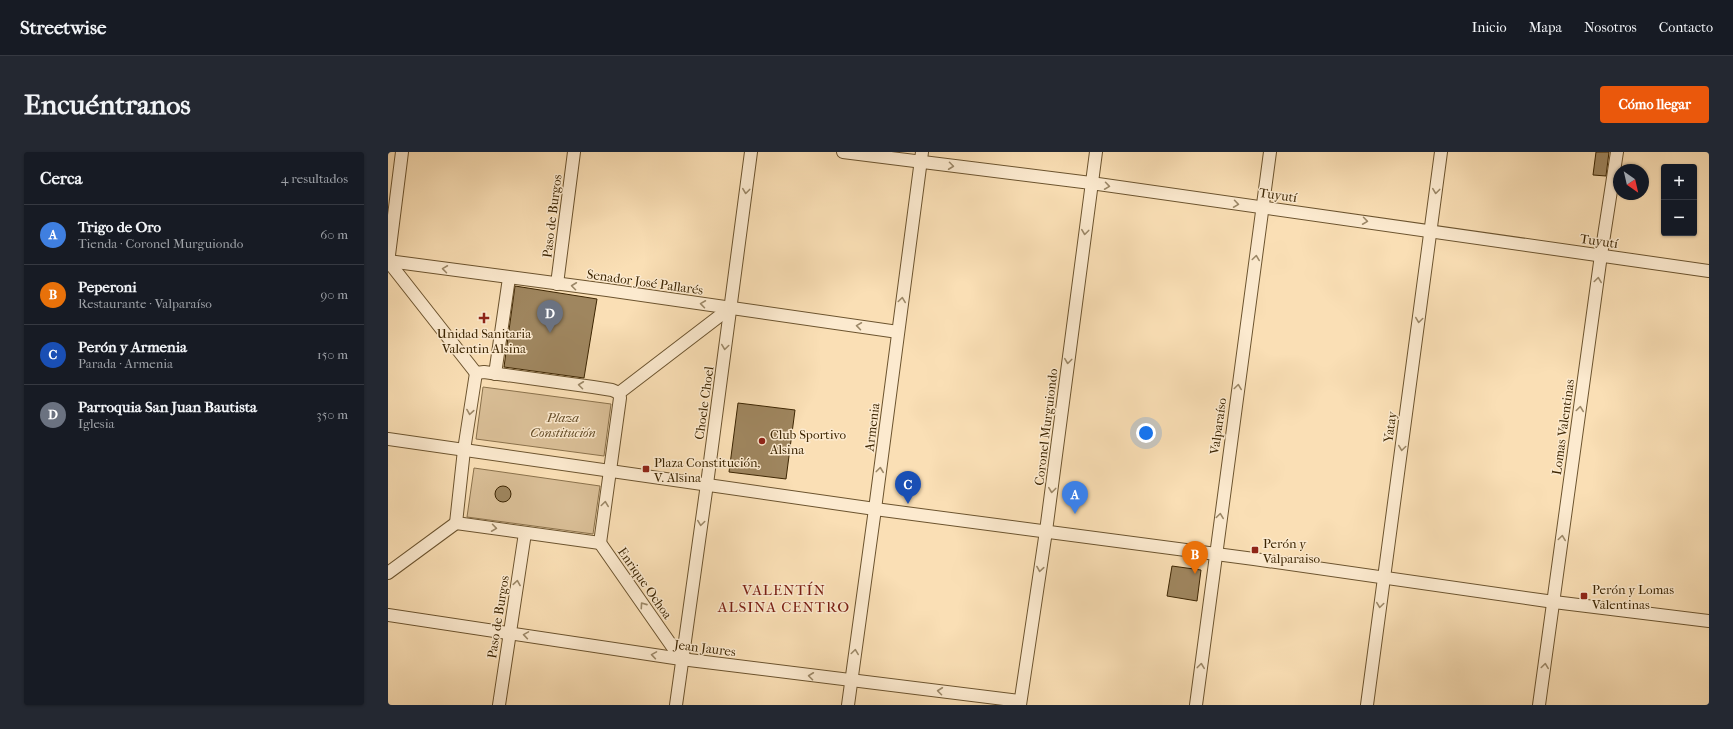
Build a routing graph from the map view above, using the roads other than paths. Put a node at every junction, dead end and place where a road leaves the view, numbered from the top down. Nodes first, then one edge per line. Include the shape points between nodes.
1 (402, 152) edge
2 (574, 152) edge
3 (751, 152) edge
4 (842, 152) edge
5 (1096, 152) edge
6 (1270, 152) edge
7 (1441, 152) edge
8 (1617, 152) edge
9 (921, 157) edge
10 (1091, 184) junction
11 (1263, 207) junction
12 (1431, 230) junction
13 (1601, 256) junction
14 (388, 262) edge
15 (1709, 271) edge
16 (509, 278) junction
17 (557, 284) junction
18 (730, 308) junction
19 (898, 332) junction
20 (476, 374) junction
21 (495, 374) junction
22 (619, 393) junction
23 (388, 439) edge
24 (464, 450) junction
25 (610, 471) junction
26 (707, 484) junction
27 (875, 509) junction
28 (456, 523) junction
29 (1046, 531) junction
30 (525, 533) junction
31 (600, 543) junction
32 (1215, 555) junction
33 (388, 573) edge
34 (1384, 578) junction
35 (1554, 602) junction
36 (388, 615) edge
37 (1709, 621) edge
38 (510, 633) junction
39 (682, 659) junction
40 (851, 681) junction
41 (1020, 703) edge
42 (499, 705) edge
43 (676, 705) edge
44 (848, 705) edge
45 (1196, 705) edge
46 (1367, 705) edge
47 (1539, 705) edge

1 - 14 street
2 - 17 street, Paso de Burgos
3 -> 18 street, Choele Choel
4 - 9 street, Tuyutí
5 - 10 street, Coronel Murguiondo
6 - 11 street, Valparaíso
7 -> 12 street, Yatay
8 - 13 street, Lomas Valentinas
9 -> 10 street, Tuyutí
19 -> 9 street, Armenia
10 -> 11 street, Tuyutí
10 -> 29 street, Coronel Murguiondo
11 -> 12 street, Tuyutí
32 -> 11 street, Valparaíso
12 - 13 street, Tuyutí
12 -> 34 street, Yatay
13 - 15 street, Tuyutí
35 -> 13 street, Lomas Valentinas
16 -> 14 street, Senador José Pallarés
14 - 20 street
16 - 17 street, Senador José Pallarés
16 - 21 street
18 -> 17 street, Senador José Pallarés
19 -> 18 street, Senador José Pallarés
18 - 22 street
18 -> 26 street, Choele Choel
27 -> 19 street, Armenia
20 - 21 street
20 -> 24 street
22 -> 21 street
22 - 25 street
23 - 24 street
24 - 25 street
24 - 28 street
25 - 26 street
31 -> 25 street
26 - 27 street
26 -> 39 street, Choele Choel
27 - 29 street
40 -> 27 street, Armenia
28 -> 30 street
28 - 33 street
29 - 32 street
29 -> 41 street, Coronel Murguiondo
30 - 31 street
38 -> 30 street, Paso de Burgos
39 -> 31 street, Enrique Ochoa
32 - 34 street
45 -> 32 street, Valparaíso
34 - 35 street
34 -> 46 street, Yatay
35 - 37 street
47 -> 35 street, Lomas Valentinas
36 - 38 street, Jean Jaures
39 -> 38 street, Jean Jaures
38 - 42 street, Paso de Burgos
40 -> 39 street, Jean Jaures
39 - 43 street, Choele Choel
41 -> 40 street, Jean Jaures
40 - 44 street, Armenia

